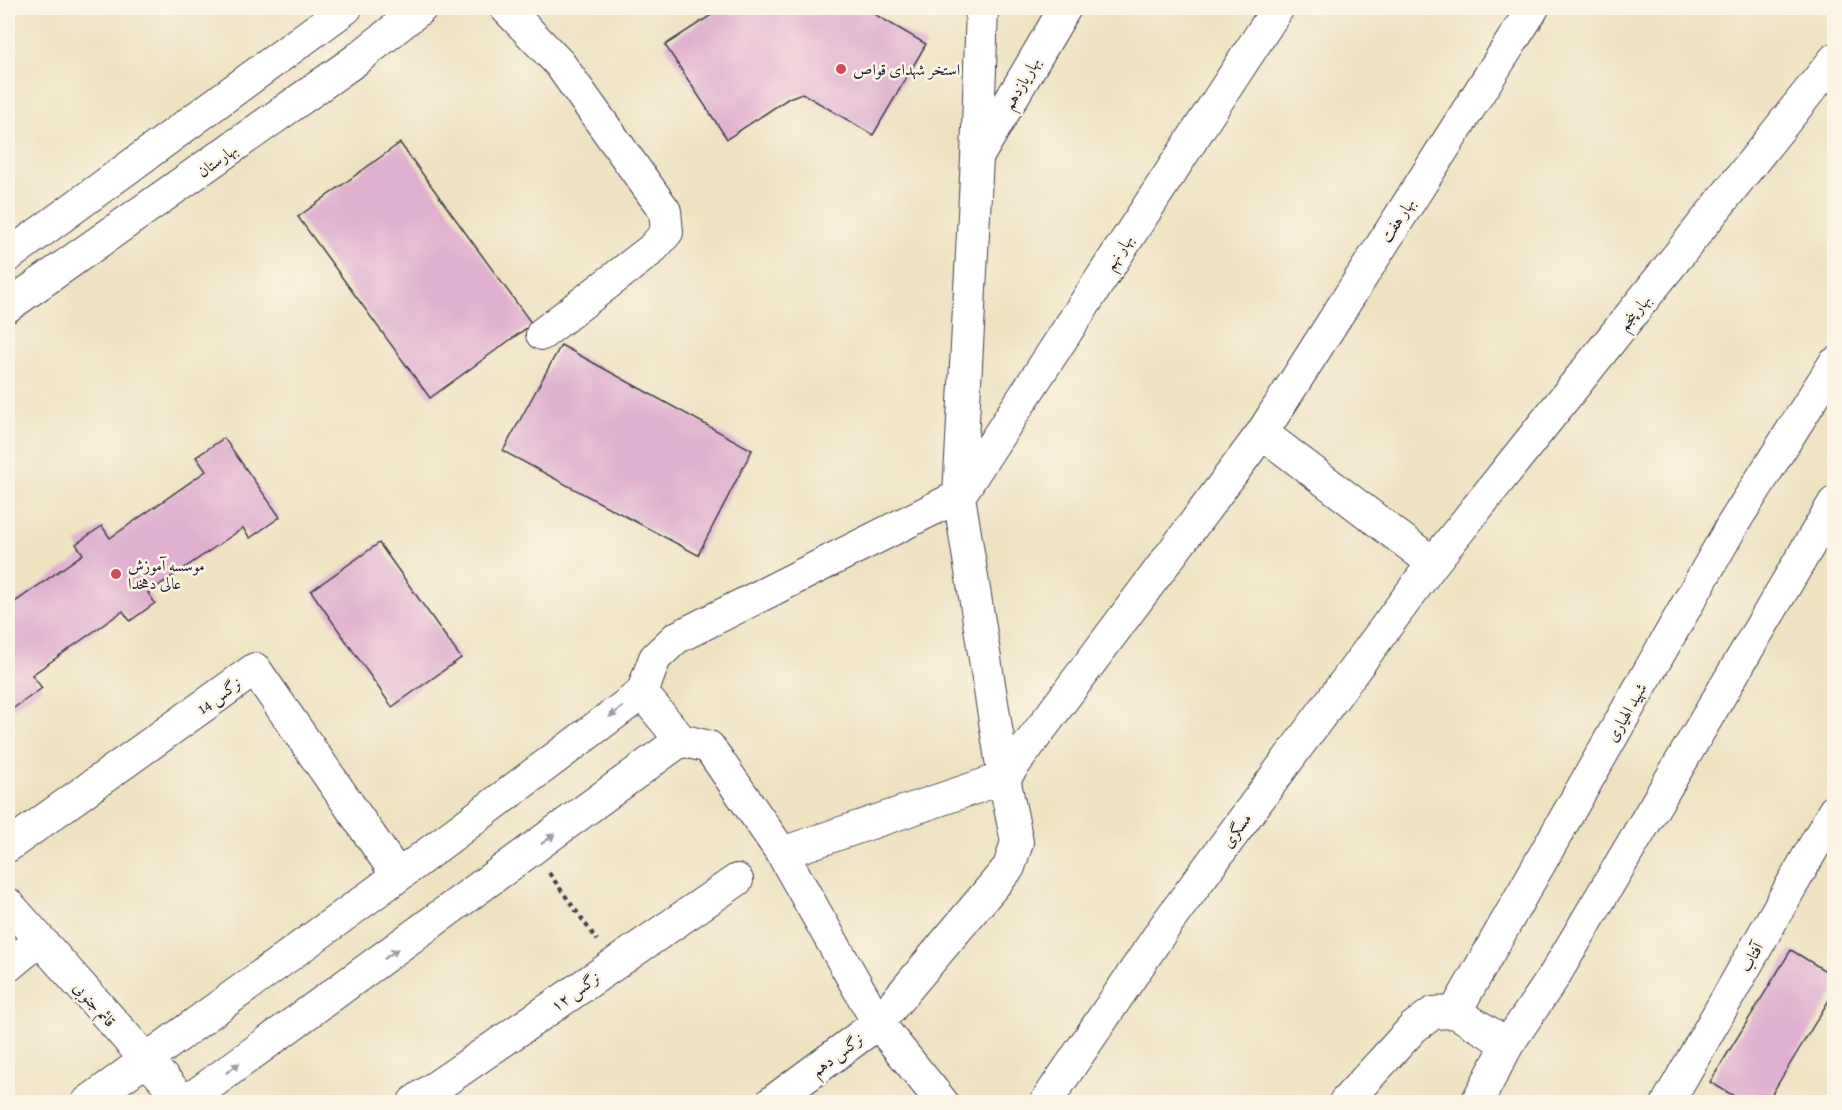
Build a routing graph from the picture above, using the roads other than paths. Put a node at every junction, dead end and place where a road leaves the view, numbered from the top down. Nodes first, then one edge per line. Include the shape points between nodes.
1 (421, 8) edge
2 (506, 8) edge
3 (982, 8) edge
4 (1065, 8) edge
5 (1278, 8) edge
6 (1533, 8) edge
7 (339, 10) edge
8 (1834, 60) edge
9 (978, 158) junction
10 (8, 256) edge
11 (8, 306) edge
12 (542, 334) dead end
13 (1834, 364) edge
14 (1262, 433) junction
15 (959, 496) junction
16 (1834, 503) edge
17 (1433, 563) junction
18 (642, 693) junction
19 (681, 740) junction
20 (1004, 778) junction
21 (1834, 811) edge
22 (8, 846) edge
23 (782, 853) junction
24 (398, 876) junction
25 (737, 880) dead end
26 (8, 904) edge
27 (38, 941) junction
28 (8, 966) edge
29 (1455, 1012) junction
30 (878, 1023) junction
31 (1508, 1044) junction
32 (146, 1060) junction
33 (88, 1102) edge
34 (185, 1102) edge
35 (414, 1102) edge
36 (772, 1102) edge
37 (942, 1102) edge
38 (1046, 1102) edge
39 (1345, 1102) edge
40 (1477, 1102) edge
41 (1668, 1102) edge

1 - 11 street, بهارستان via 347,66
2 - 12 street via 559,63 665,211 667,232 651,250
3 - 9 street
4 - 9 street, بهار یازدهم
5 - 15 street, بهار نهم
6 - 14 street, بهار هفت
7 - 10 street
8 - 17 street, بهار پنجم
9 - 15 street
13 - 29 street, شهید الهیاری via 1733,524
14 - 17 street
14 - 20 street, بهار هفت
15 - 18 street via 676,638 655,658
15 - 20 street
16 - 31 street via 1553,978
17 - 38 street, مسگری via 1168,922
18 - 19 street
18 -> 24 street
19 - 23 street via 708,747
34 -> 19 street
20 - 23 street
20 - 30 street via 1017,842 1009,867
21 - 41 street, آفتاب
22 - 24 street, نرگس 14 via 255,669
23 - 30 street
24 - 32 street
25 - 35 street, نرگس ۱۲
26 - 27 street, قائم جنوبی
27 - 28 street
27 - 32 street, قائم جنوبی
29 - 31 street
29 - 39 street via 1434,1013 1414,1027
30 - 36 street, نرگس دهم
30 - 37 street, نرگس دهم
31 - 40 street
32 - 33 street
32 - 34 street, قائم جنوبی

